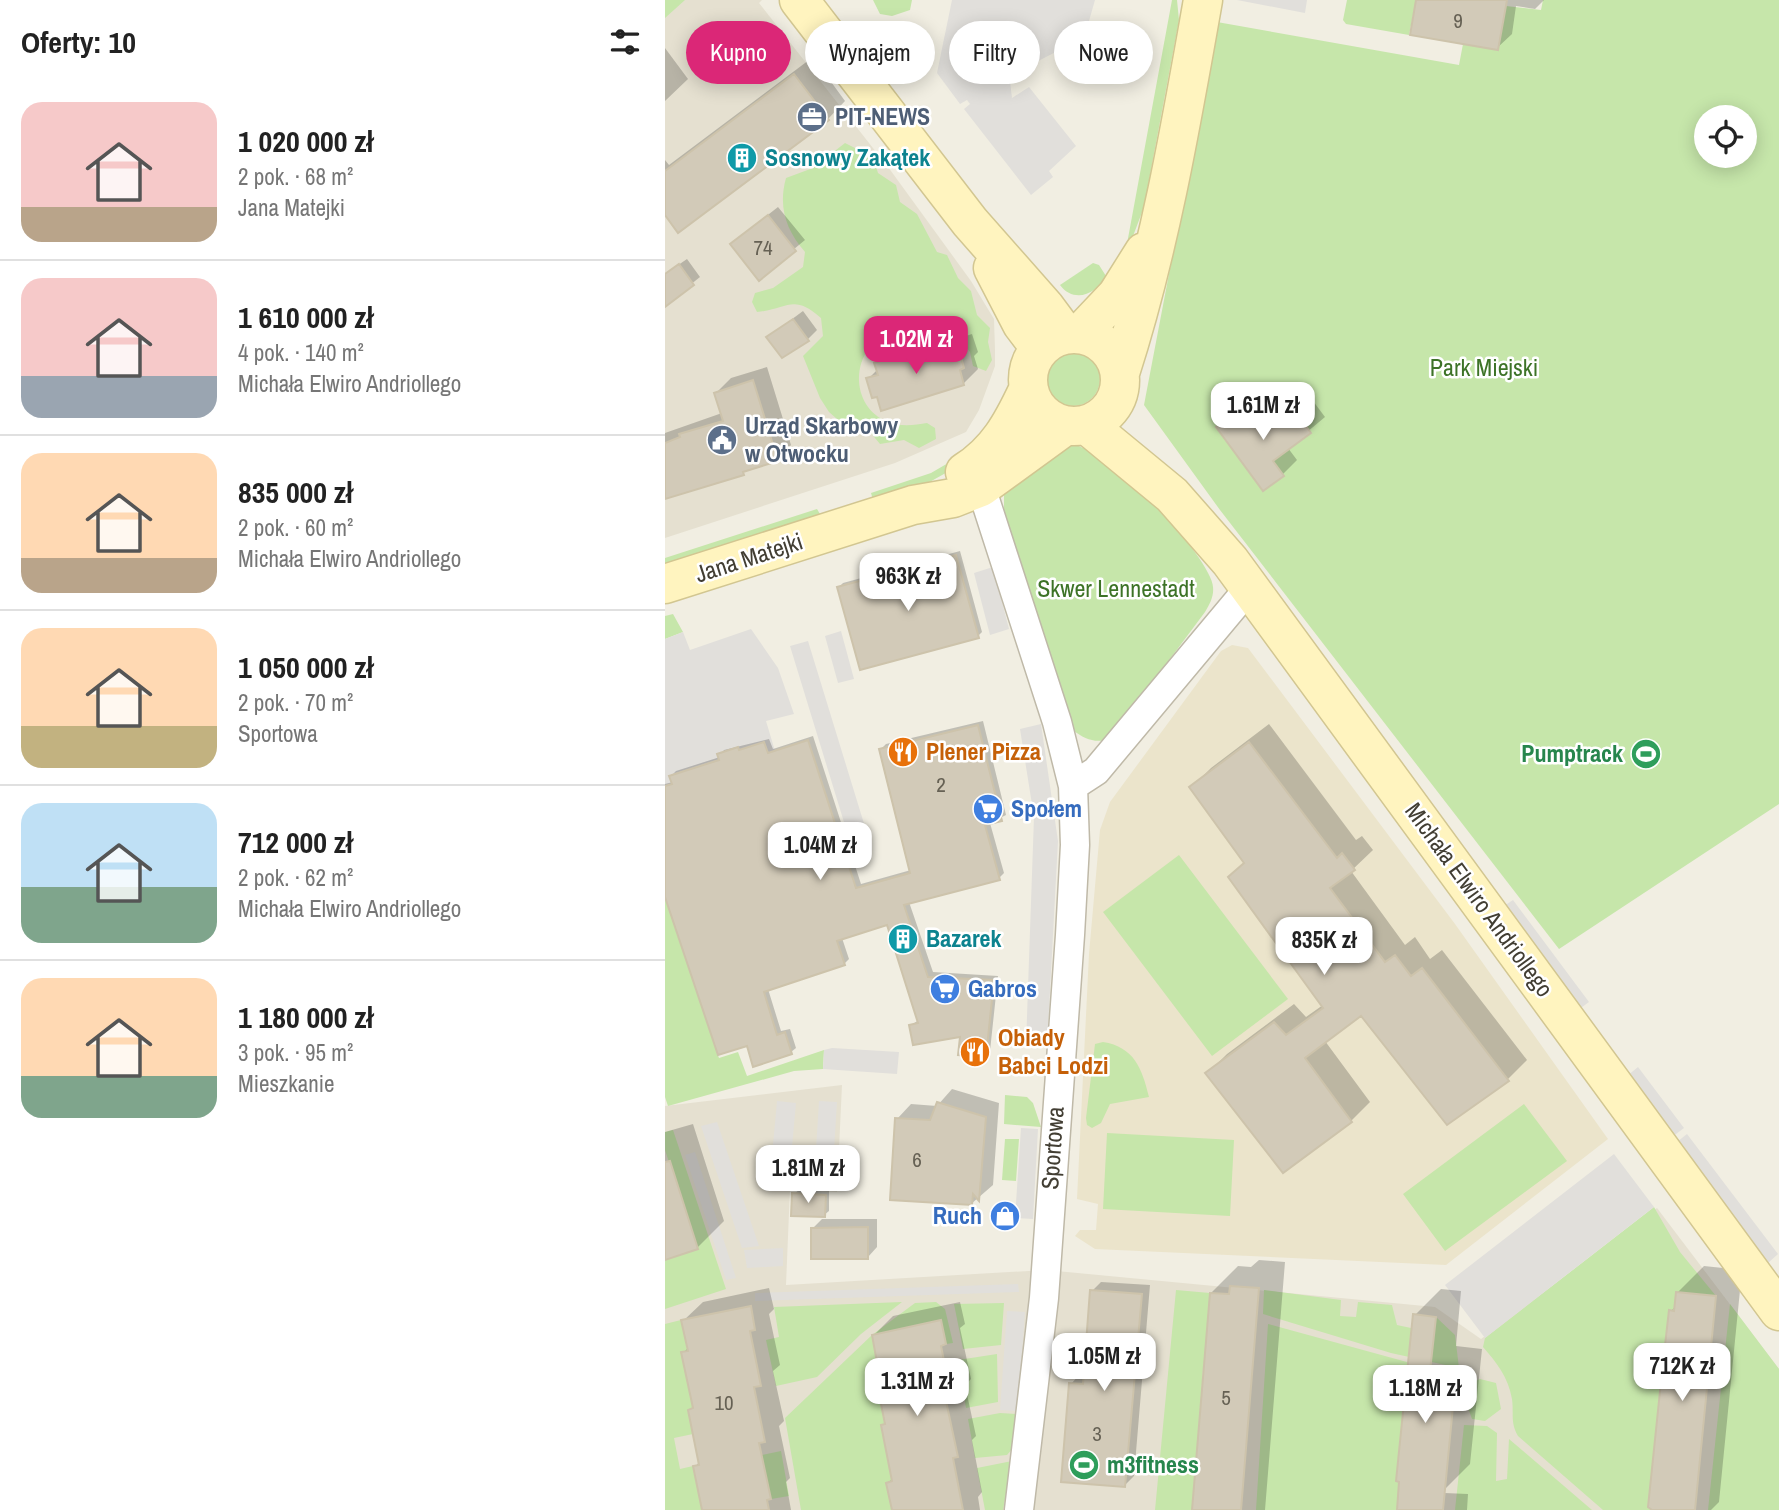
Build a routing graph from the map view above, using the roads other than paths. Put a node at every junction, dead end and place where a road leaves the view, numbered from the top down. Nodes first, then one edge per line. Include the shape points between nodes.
1 (799, 0) edge
2 (1203, 0) edge
3 (1160, 226) junction
4 (1062, 338) junction
5 (1119, 385) junction
6 (1028, 390) junction
7 (1076, 425) junction
8 (981, 487) junction
9 (1172, 495) junction
10 (913, 505) junction
11 (665, 584) edge
12 (1249, 587) junction
13 (1073, 786) junction
14 (1779, 1311) edge
15 (1019, 1510) edge

1 - 4 street via 970,222 1022,324
2 - 3 street
3 - 4 street via 1117,295
3 - 5 street
4 - 5 street via 1100,340 1114,355
4 - 6 street via 1031,360
5 - 7 street via 1111,409
5 - 9 street, Michała Elwiro Andriollego via 1136,438
6 - 7 street via 1048,419
6 - 10 street, Jana Matejki via 1010,429 984,460
7 - 8 street, Jana Matejki
7 - 9 street, Michała Elwiro Andriollego
8 - 10 street, Jana Matejki
8 - 13 street, Sportowa via 1057,722
9 - 12 street, Michała Elwiro Andriollego
10 - 11 street, Jana Matejki
12 - 13 street via 1095,771
12 - 14 street, Michała Elwiro Andriollego
13 - 15 street, Sportowa via 1070,935 1044,1298

